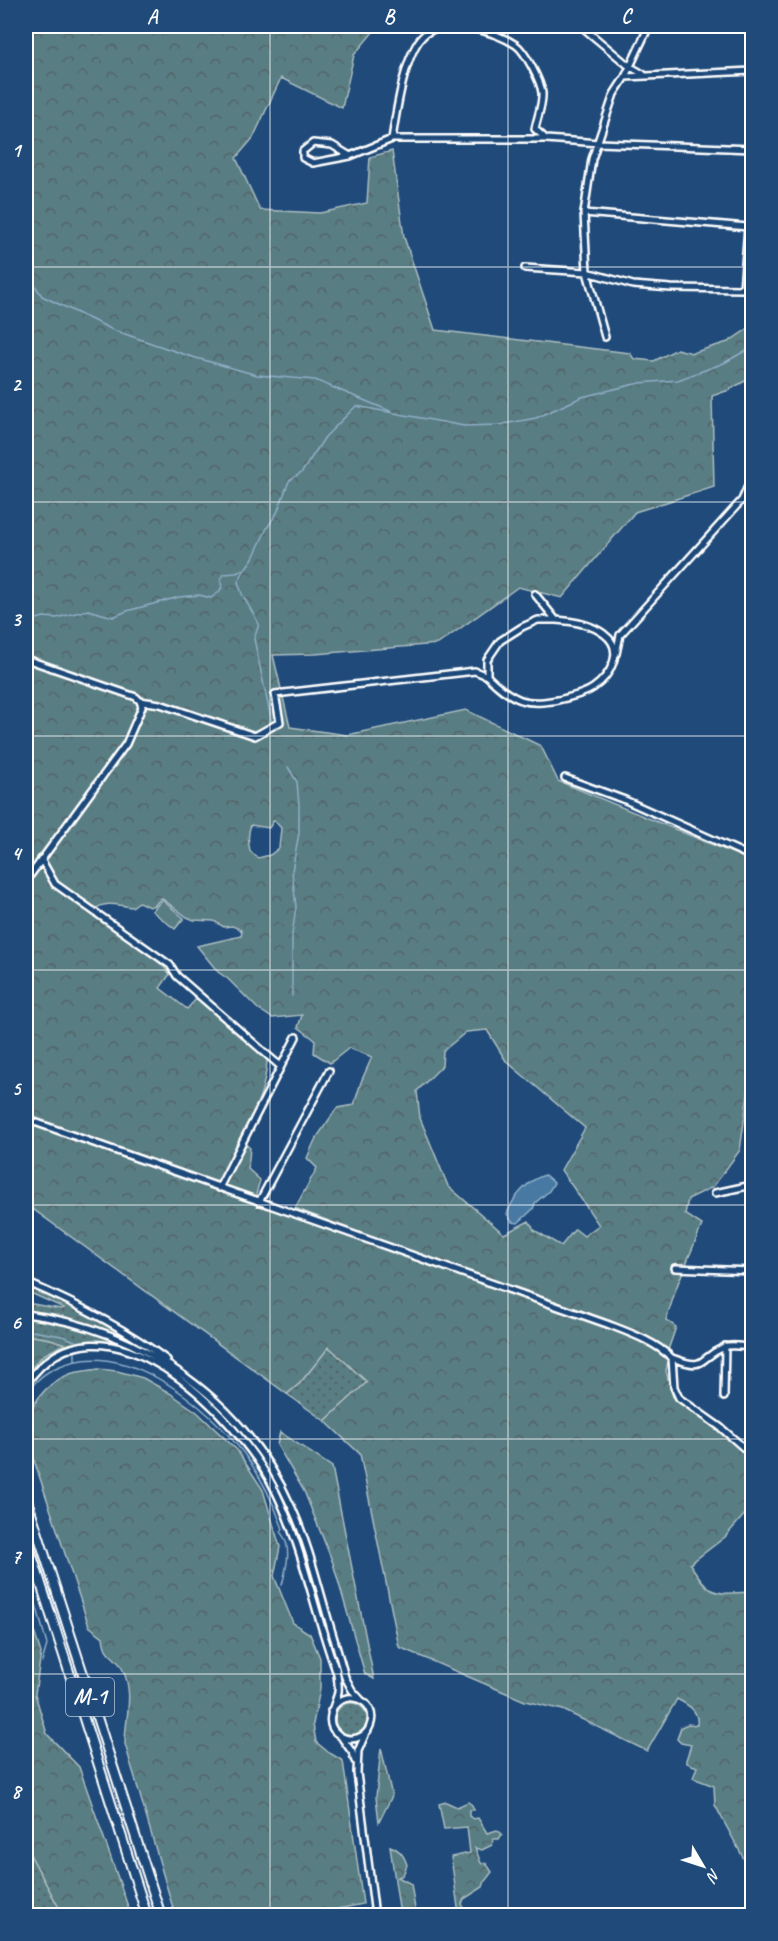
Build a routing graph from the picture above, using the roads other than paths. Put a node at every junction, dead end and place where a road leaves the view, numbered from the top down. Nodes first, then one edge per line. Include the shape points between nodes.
1 (581, 26) edge
2 (649, 26) edge
3 (629, 66) junction
4 (753, 71) edge
5 (644, 75) junction
6 (625, 77) junction
7 (392, 139) junction
8 (546, 139) junction
9 (599, 143) junction
10 (753, 149) edge
11 (350, 156) junction
12 (584, 213) junction
13 (753, 219) edge
14 (748, 227) junction
15 (525, 268) dead end
16 (587, 272) junction
17 (753, 287) edge
18 (743, 289) junction
19 (605, 337) dead end
20 (753, 477) edge
21 (535, 594) dead end
22 (544, 608) junction
23 (538, 620) junction
24 (556, 620) junction
25 (605, 635) junction
26 (620, 635) junction
27 (616, 657) junction
28 (26, 659) edge
29 (487, 660) junction
30 (475, 671) junction
31 (487, 676) junction
32 (140, 701) junction
33 (565, 778) dead end
34 (753, 857) edge
35 (41, 859) junction
36 (26, 880) edge
37 (296, 1037) dead end
38 (280, 1066) junction
39 (329, 1071) dead end
40 (26, 1119) edge
41 (753, 1185) edge
42 (219, 1188) junction
43 (715, 1193) dead end
44 (259, 1202) junction
45 (675, 1268) dead end
46 (753, 1271) edge
47 (26, 1282) edge
48 (26, 1314) edge
49 (725, 1346) junction
50 (753, 1347) edge
51 (672, 1358) junction
52 (187, 1376) junction
53 (26, 1384) edge
54 (724, 1396) dead end
55 (753, 1455) edge
56 (26, 1497) edge
57 (26, 1537) edge
58 (328, 1621) junction
59 (336, 1671) junction
60 (362, 1701) junction
61 (331, 1711) junction
62 (369, 1728) junction
63 (336, 1733) junction
64 (357, 1773) junction
65 (147, 1916) edge
66 (160, 1916) edge
67 (375, 1916) edge

1 - 3 street
2 - 3 street
3 - 5 street
3 - 6 street
4 - 5 street
5 - 6 street
6 - 9 street via 614,94
7 - 8 street
7 - 8 street via 400,90 413,51 426,32 454,27 473,28 518,45 542,93 535,129
7 - 11 street
8 - 9 street
9 - 10 street
9 - 12 street via 592,159
11 - 11 street via 313,163 303,158 303,151 314,143 332,145
12 - 14 street
12 - 16 street
13 - 14 street
14 - 18 street
15 - 16 street
16 - 18 street via 633,285
16 - 19 street
17 - 18 street
20 - 26 street via 742,500
21 - 22 street
22 - 23 street
22 - 24 street
23 - 24 street
23 - 29 street via 500,641
24 - 25 street via 574,622
25 - 26 street
25 - 27 street
26 - 27 street
27 - 31 street via 609,672 592,688 544,703 522,700
28 - 32 street
29 - 30 street
29 - 31 street
30 - 31 street
30 - 32 street via 274,693 280,722 255,736
32 - 35 street via 142,707 126,744
33 - 34 street
35 - 36 street
35 - 38 street via 55,884 170,965 177,976
37 - 38 street
38 - 42 street
39 - 44 street
40 - 42 street
41 - 43 street
42 - 44 street
44 - 51 street via 607,1324 646,1340
45 - 46 street
47 - 52 street via 110,1322
48 - 52 street via 81,1325 119,1338
49 - 50 street
49 - 51 street via 698,1364
49 - 54 street
51 - 55 street via 674,1387 679,1398
52 - 58 street via 241,1427 268,1463 292,1506
53 - 59 street via 42,1366 64,1352 105,1345 151,1361 206,1401 242,1439 274,1489 297,1546
56 - 66 highway, М-1
57 - 65 highway, М-1
58 - 59 street
58 - 60 street via 345,1677
59 - 61 street via 338,1692
60 - 61 street via 353,1697 343,1699
60 - 62 street via 371,1715
61 - 63 street via 331,1725
62 - 63 street via 352,1739
62 - 64 street via 358,1751
63 - 64 street via 352,1752
64 - 67 street

